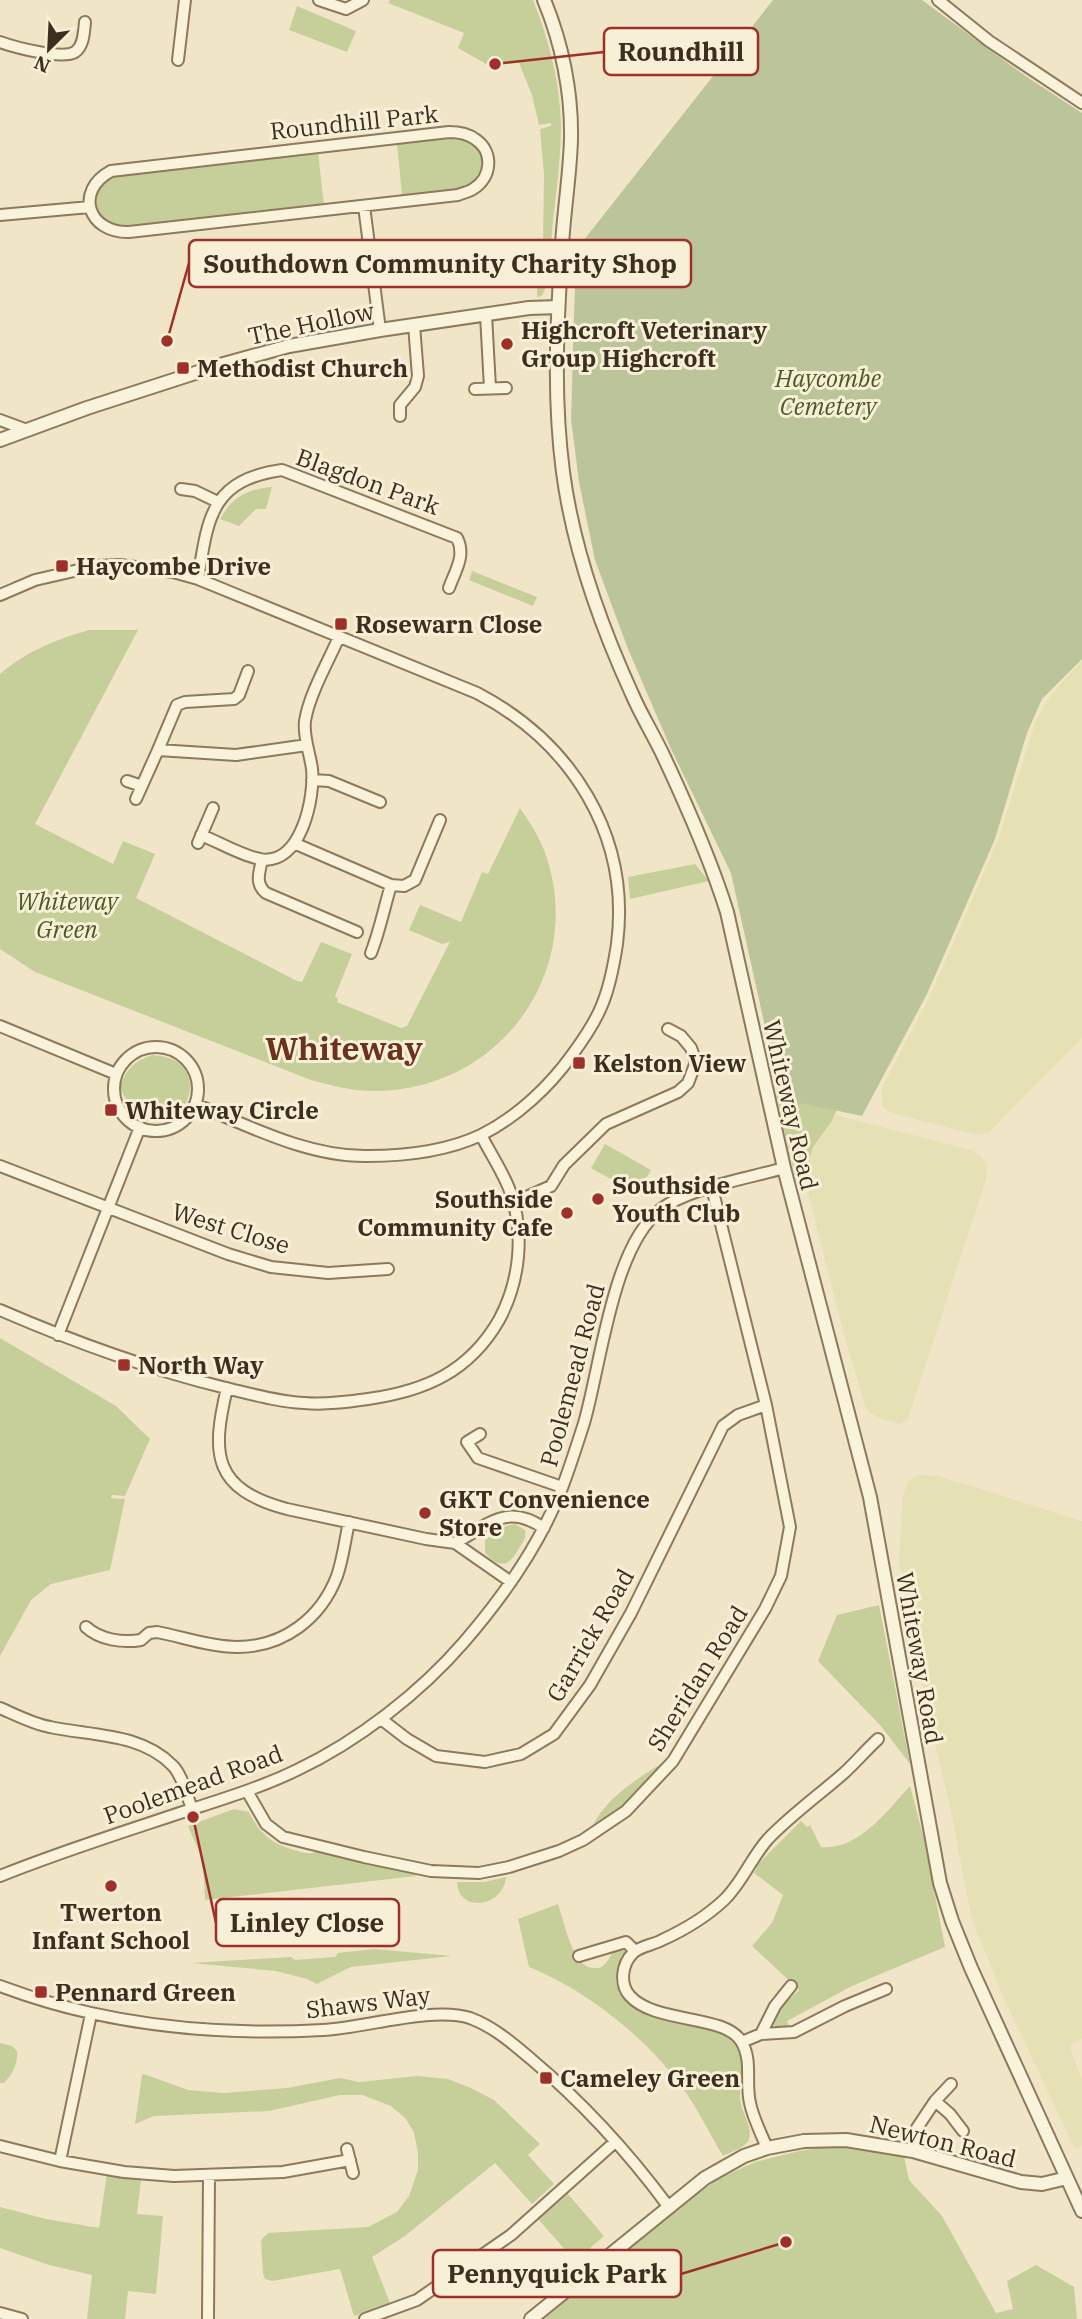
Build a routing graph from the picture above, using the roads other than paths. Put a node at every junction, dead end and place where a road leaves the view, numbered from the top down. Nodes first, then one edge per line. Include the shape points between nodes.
1 (185, 0) edge
2 (319, 0) edge
3 (363, 0) edge
4 (544, 0) edge
5 (937, 0) edge
6 (85, 22) dead end
7 (0, 42) edge
8 (178, 60) dead end
9 (1082, 103) edge
10 (364, 206) junction
11 (89, 207) junction
12 (0, 215) edge
13 (558, 307) junction
14 (486, 315) junction
15 (414, 325) junction
16 (380, 330) junction
17 (490, 388) junction
18 (506, 388) dead end
19 (475, 389) dead end
20 (400, 416) dead end
21 (0, 420) edge
22 (27, 430) junction
23 (0, 440) edge
24 (181, 489) dead end
25 (218, 502) junction
26 (198, 579) junction
27 (449, 588) dead end
28 (2, 589) edge
29 (339, 637) junction
30 (248, 671) dead end
31 (307, 745) junction
32 (158, 750) junction
33 (127, 780) dead end
34 (312, 780) junction
35 (372, 784) dead end
36 (142, 786) junction
37 (367, 797) junction
38 (136, 799) dead end
39 (380, 802) dead end
40 (213, 808) dead end
41 (440, 820) dead end
42 (296, 844) junction
43 (262, 860) junction
44 (391, 884) junction
45 (358, 932) dead end
46 (370, 953) dead end
47 (0, 1026) edge
48 (668, 1029) dead end
49 (116, 1074) junction
50 (195, 1104) junction
51 (140, 1128) junction
52 (481, 1135) junction
53 (0, 1166) edge
54 (784, 1168) junction
55 (712, 1188) junction
56 (513, 1203) junction
57 (107, 1209) junction
58 (388, 1269) dead end
59 (0, 1310) edge
60 (58, 1335) junction
61 (227, 1388) junction
62 (766, 1405) junction
63 (480, 1434) dead end
64 (562, 1488) junction
65 (349, 1522) junction
66 (544, 1528) junction
67 (455, 1543) junction
68 (511, 1582) junction
69 (86, 1627) dead end
70 (0, 1708) edge
71 (381, 1719) junction
72 (877, 1739) dead end
73 (247, 1791) junction
74 (192, 1809) junction
75 (0, 1876) edge
76 (635, 1951) junction
77 (579, 1956) dead end
78 (0, 1986) edge
79 (791, 1986) dead end
80 (886, 1989) dead end
81 (91, 2014) junction
82 (761, 2034) junction
83 (742, 2042) junction
84 (951, 2084) dead end
85 (935, 2101) junction
86 (963, 2131) dead end
87 (615, 2142) junction
88 (0, 2146) edge
89 (767, 2148) junction
90 (913, 2151) junction
91 (60, 2161) junction
92 (353, 2173) dead end
93 (209, 2175) junction
94 (1067, 2178) junction
95 (668, 2206) junction
96 (1082, 2211) edge
97 (0, 2313) edge
98 (22, 2319) edge
99 (208, 2319) edge
100 (365, 2319) edge
101 (531, 2319) edge

1 - 8 street
2 - 3 street via 346,9
4 - 13 street, Whiteway Road via 567,81 570,122
5 - 9 street
6 - 7 street via 81,46 69,54 29,51
10 - 11 street, Roundhill Park via 116,232 103,228
10 - 11 street, Roundhill Park via 473,190 487,173 485,149 473,137 449,132 111,171 97,183
10 - 16 street
11 - 12 street
13 - 14 street, The Hollow
13 - 54 street, Whiteway Road via 556,401 563,473 582,561 632,694 715,875
14 - 15 street, The Hollow
14 - 17 street
15 - 16 street, The Hollow
15 - 20 street via 418,376 400,405
16 - 22 street, The Hollow via 255,355
17 - 18 street
17 - 19 street
21 - 22 street
22 - 23 street, The Hollow
24 - 25 street
25 - 26 street, Blagdon Park via 206,533
25 - 27 street, Blagdon Park via 238,482 282,470 457,538 462,555
26 - 28 street via 145,568 96,566
26 - 29 street
29 - 31 street via 307,711
29 - 52 street via 477,693 519,718 581,782 612,858 619,926 602,1006 561,1071 539,1094
30 - 32 street via 234,699 177,705
31 - 32 street via 236,755
31 - 34 street
32 - 36 street
33 - 36 street
34 - 37 street via 329,781
34 - 42 street
35 - 37 street
36 - 38 street
37 - 39 street
40 - 43 street via 199,839
41 - 44 street via 415,880 404,886
42 - 43 street via 275,858
42 - 44 street
43 - 45 street via 260,888
44 - 46 street via 383,923
47 - 49 street
48 - 56 street via 691,1048 696,1062 688,1083 678,1092 606,1124 564,1165 551,1186
49 - 50 street via 135,1052 151,1047 170,1049 188,1061 195,1074
49 - 51 street via 118,1106
50 - 51 street via 177,1125 163,1130
50 - 52 street via 292,1142 364,1157 448,1146
51 - 57 street
52 - 56 street
53 - 57 street, West Close
54 - 55 street, Poolemead Road
54 - 94 street, Whiteway Road via 870,1497 940,1883 971,1968
55 - 62 street, Sheridan Road
55 - 64 street, Poolemead Road via 677,1199 660,1210 635,1241 621,1275 584,1422
56 - 61 street via 519,1251 503,1312 471,1357 443,1377 402,1393 342,1403 303,1404
57 - 58 street, West Close via 271,1267 328,1273
57 - 60 street
59 - 60 street
60 - 61 street via 180,1378
61 - 65 street via 217,1441 219,1455 235,1483 265,1504
62 - 71 street, Garrick Road via 723,1426 632,1613 590,1685 554,1734 522,1754 485,1762 436,1756
62 - 73 street, Sheridan Road via 790,1527 781,1576 673,1761 626,1811 559,1851 509,1867 454,1873 283,1837 266,1824
63 - 64 street via 467,1442 478,1458
64 - 66 street, Poolemead Road
65 - 67 street
65 - 69 street via 338,1573 327,1596 314,1616 283,1637 238,1647 157,1632 141,1640 123,1641
66 - 67 street via 529,1518 504,1516
66 - 68 street, Poolemead Road
67 - 68 street
68 - 71 street, Poolemead Road via 463,1643
70 - 74 street via 50,1727 126,1739 160,1754 175,1767
71 - 73 street, Poolemead Road via 298,1770
72 - 76 street via 849,1776 769,1838 726,1898 699,1920
73 - 74 street, Poolemead Road
74 - 75 street, Poolemead Road
76 - 77 street via 626,1942
76 - 83 street via 623,1975 630,1996 678,2018 726,2028
78 - 81 street, Shaws Way
79 - 82 street
80 - 82 street via 794,2032
81 - 87 street, Shaws Way via 247,2032 343,2029 433,2014 468,2017 502,2035 555,2080
81 - 91 street
82 - 83 street
83 - 89 street via 750,2104
84 - 85 street
85 - 86 street
85 - 90 street via 917,2128
87 - 95 street, Shaws Way
87 - 100 street via 511,2235 417,2300
88 - 91 street
89 - 90 street, Newton Road via 823,2139
89 - 95 street, Newton Road via 723,2167
90 - 94 street, Newton Road via 1021,2182 1042,2184
91 - 93 street via 124,2172
92 - 93 street via 349,2154 283,2172
93 - 99 street
94 - 96 street, Whiteway Road
95 - 101 street, Newton Road
97 - 98 street

